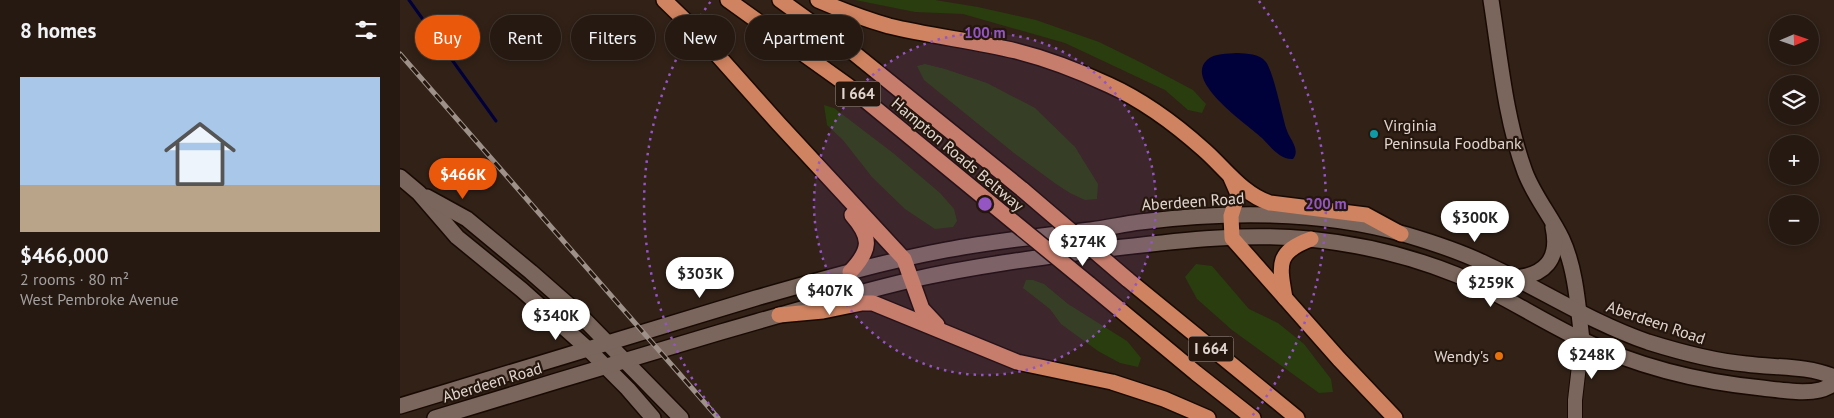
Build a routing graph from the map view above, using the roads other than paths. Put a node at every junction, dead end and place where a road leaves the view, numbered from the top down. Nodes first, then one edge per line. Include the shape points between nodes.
1 (664, 0) edge
2 (728, 0) edge
3 (780, 0) edge
4 (818, 0) edge
5 (1491, 0) edge
6 (779, 124) junction
7 (1230, 174) junction
8 (400, 177) edge
9 (419, 193) junction
10 (1230, 216) junction
11 (1551, 218) junction
12 (1401, 234) junction
13 (1232, 238) junction
14 (1312, 239) junction
15 (904, 259) junction
16 (850, 272) junction
17 (1513, 278) junction
18 (911, 280) junction
19 (1285, 298) junction
20 (1579, 312) junction
21 (779, 316) junction
22 (943, 331) junction
23 (1582, 340) junction
24 (608, 342) junction
25 (588, 349) junction
26 (626, 360) junction
27 (605, 365) junction
28 (1834, 377) edge
29 (1834, 384) edge
30 (400, 406) edge
31 (435, 418) edge
32 (653, 418) edge
33 (681, 418) edge
34 (1208, 418) edge
35 (1253, 418) edge
36 (1297, 418) edge
37 (1394, 418) edge
38 (1575, 418) edge

1 - 6 highway
2 - 35 highway, Hampton Roads Beltway / I 664, bridge via 847,85
3 - 36 highway, Hampton Roads Beltway / I 664, bridge via 855,54
4 - 7 highway via 889,25 1016,51 1110,85 1161,116
5 - 11 main road via 1513,131 1525,174
6 - 15 highway
6 - 16 highway via 819,179 865,232 864,254
7 - 10 highway via 1238,194
7 - 12 highway via 1265,202 1366,215
8 - 9 main road
9 - 24 main road via 467,219
9 - 25 main road via 457,237
10 - 12 main road, Aberdeen Road via 1304,216
10 - 13 highway
10 - 15 main road, Aberdeen Road via 1138,222
11 - 17 main road via 1554,241 1550,259 1532,276
11 - 20 main road via 1569,260
12 - 17 main road, Aberdeen Road via 1468,256
13 - 14 main road, Aberdeen Road
13 - 18 main road, Aberdeen Road via 1009,261
13 - 19 highway
14 - 19 highway via 1295,245 1283,258
14 - 23 main road, Aberdeen Road via 1371,249 1453,274
15 - 16 main road, Aberdeen Road
15 - 18 highway
16 - 24 main road, Aberdeen Road
17 - 20 main road, Aberdeen Road
18 - 21 main road, Aberdeen Road
18 - 22 highway via 924,312
19 - 37 highway
20 - 23 main road
20 - 28 main road, Aberdeen Road via 1627,334 1684,352 1743,364 1819,370
21 - 22 highway via 867,302
21 - 26 main road, Aberdeen Road
22 - 34 highway via 1017,362 1112,382
23 - 29 main road, Aberdeen Road via 1652,366 1713,381 1795,390 1820,390
23 - 38 street
24 - 25 main road, Aberdeen Road
24 - 26 main road
25 - 27 main road
25 - 30 main road, Aberdeen Road
26 - 27 main road, Aberdeen Road
26 - 33 main road
27 - 31 main road, Aberdeen Road
27 - 32 main road

